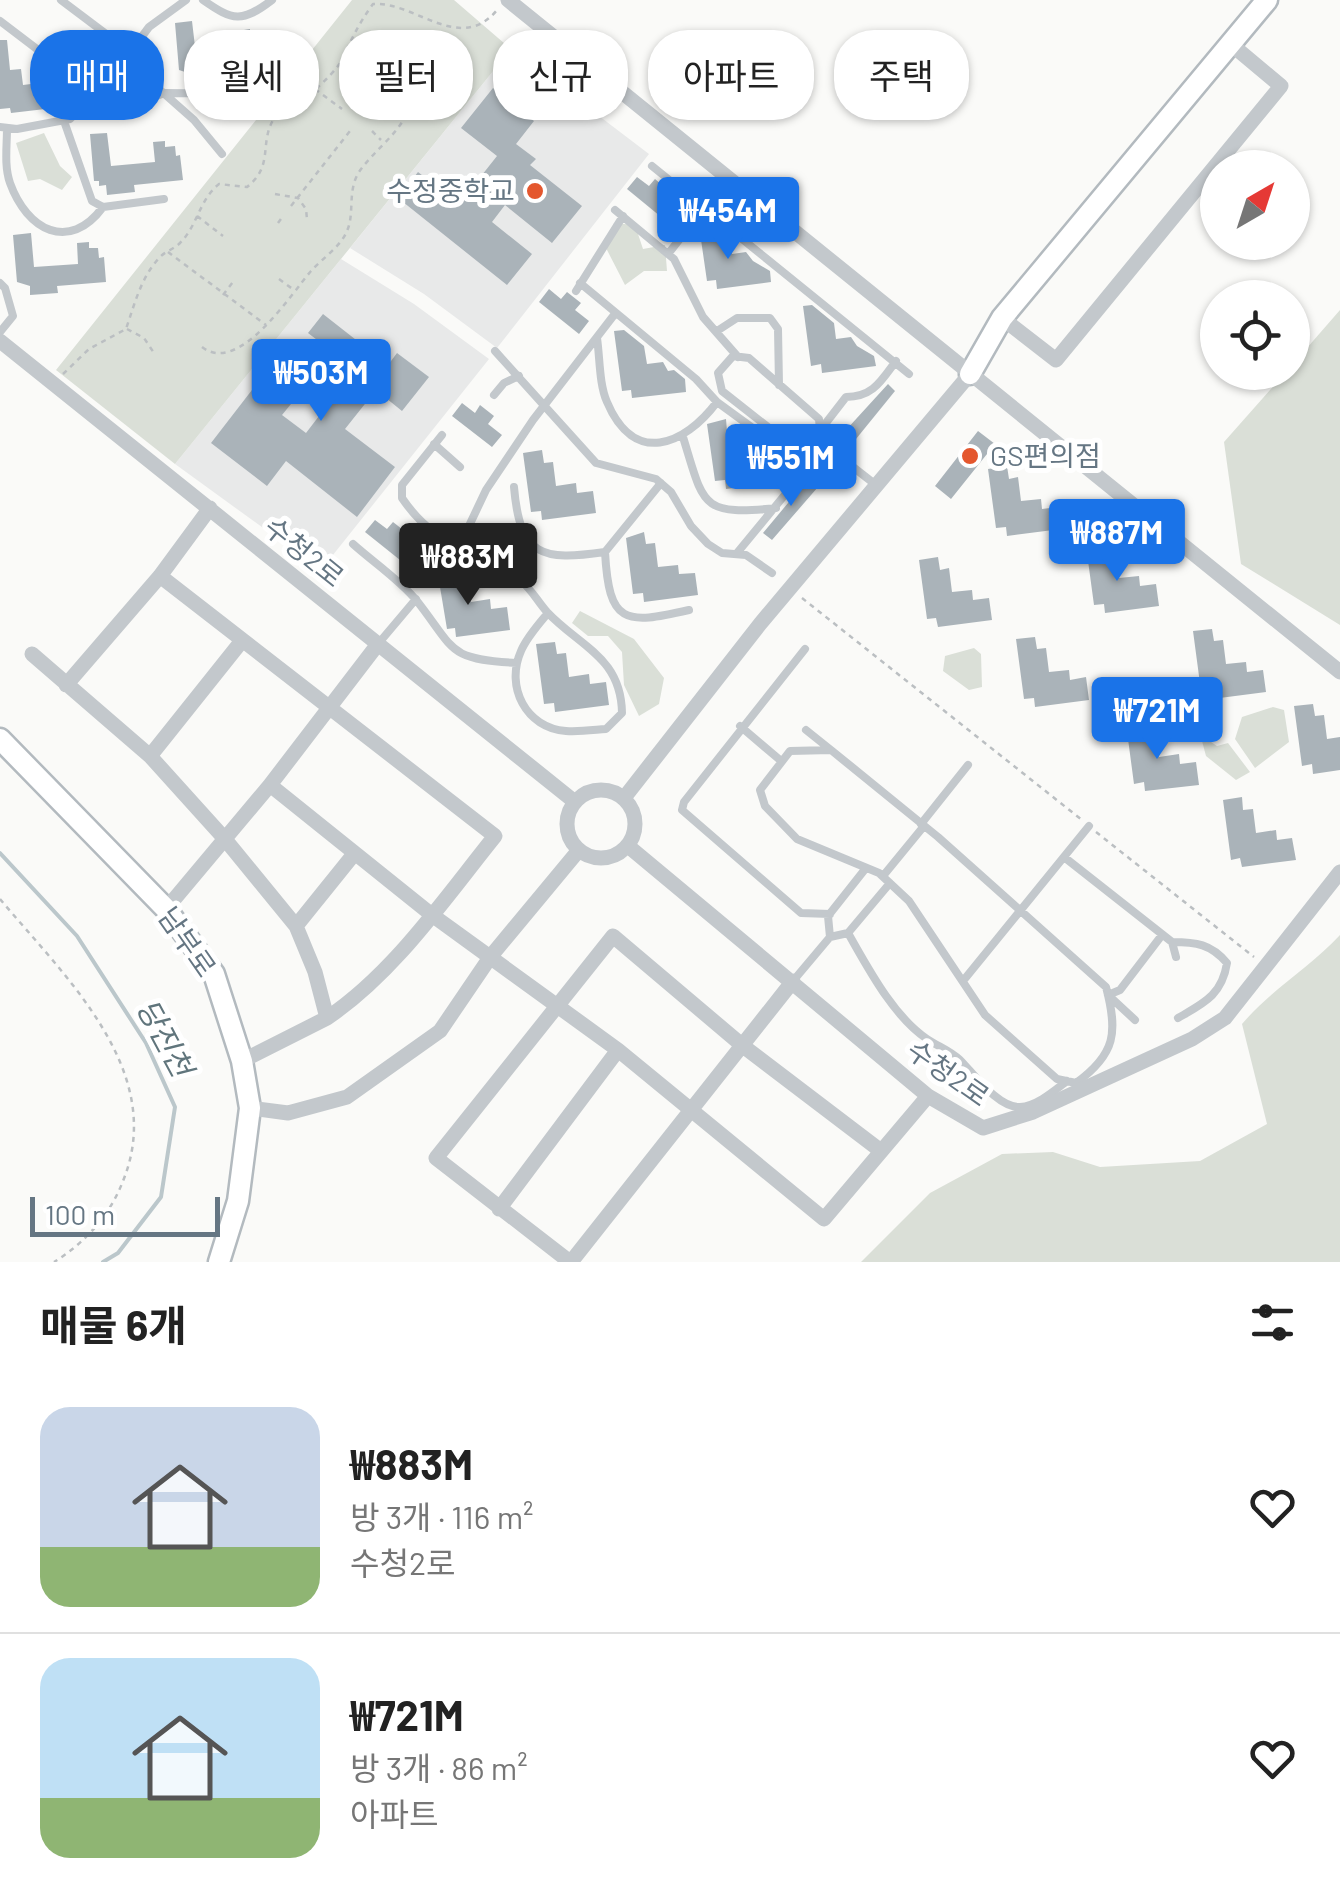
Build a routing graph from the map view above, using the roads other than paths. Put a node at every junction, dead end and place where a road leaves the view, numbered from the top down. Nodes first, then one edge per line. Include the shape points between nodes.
1 (61, 0) edge
2 (186, 0) edge
3 (203, 0) edge
4 (272, 0) edge
5 (506, 0) edge
6 (1267, 0) edge
7 (0, 21) edge
8 (97, 30) edge
9 (147, 30) edge
10 (30, 44) edge
11 (1232, 45) junction
12 (165, 93) joint
13 (184, 93) edge
14 (64, 121) joint
15 (4, 128) edge
16 (222, 154) dead end
17 (652, 166) dead end
18 (164, 198) dead end
19 (103, 207) junction
20 (705, 207) junction
21 (668, 254) junction
22 (0, 284) edge
23 (614, 315) junction
24 (1002, 318) junction
25 (717, 331) junction
26 (0, 332) edge
27 (597, 338) junction
28 (0, 341) edge
29 (495, 351) dead end
30 (738, 357) junction
31 (896, 361) junction
32 (909, 374) dead end
33 (970, 374) junction
34 (519, 376) junction
35 (780, 385) junction
36 (494, 395) dead end
37 (717, 402) junction
38 (546, 404) junction
39 (822, 428) junction
40 (442, 434) dead end
41 (683, 437) junction
42 (821, 442) junction
43 (434, 444) junction
44 (800, 448) junction
45 (793, 458) junction
46 (460, 467) dead end
47 (661, 483) junction
48 (876, 486) junction
49 (514, 487) dead end
50 (210, 508) junction
51 (776, 508) junction
52 (472, 537) junction
53 (454, 543) junction
54 (352, 544) dead end
55 (605, 552) junction
56 (737, 553) junction
57 (454, 560) dead end
58 (772, 573) dead end
59 (160, 576) junction
60 (416, 600) junction
61 (689, 610) dead end
62 (548, 613) junction
63 (241, 642) junction
64 (378, 644) junction
65 (805, 649) dead end
66 (32, 654) dead end
67 (516, 663) junction
68 (1340, 672) edge
69 (66, 685) junction
70 (326, 707) junction
71 (740, 726) junction
72 (806, 730) dead end
73 (0, 738) edge
74 (831, 750) junction
75 (150, 756) junction
76 (780, 760) junction
77 (968, 765) dead end
78 (270, 786) junction
79 (624, 798) junction
80 (575, 802) junction
81 (923, 825) junction
82 (1089, 826) road end
83 (224, 838) junction
84 (628, 846) junction
85 (579, 850) junction
86 (354, 854) junction
87 (1064, 857) junction
88 (866, 868) junction
89 (1340, 872) edge
90 (886, 880) junction
91 (166, 909) junction
92 (1020, 911) junction
93 (432, 914) junction
94 (830, 914) junction
95 (296, 926) junction
96 (848, 933) junction
97 (1162, 936) junction
98 (830, 937) junction
99 (1172, 942) junction
100 (491, 956) junction
101 (1176, 957) dead end
102 (793, 981) junction
103 (962, 981) junction
104 (1108, 995) junction
105 (556, 1003) junction
106 (327, 1018) junction
107 (1178, 1018) dead end
108 (1134, 1020) dead end
109 (743, 1046) junction
110 (618, 1050) junction
111 (242, 1061) junction
112 (1067, 1081) junction
113 (928, 1096) junction
114 (250, 1108) junction
115 (691, 1110) junction
116 (881, 1151) junction
117 (499, 1209) junction
118 (219, 1262) edge
119 (570, 1262) edge

1 - 8 lane
2 - 9 lane
3 - 4 lane via 226,16 251,16
5 - 33 street
6 - 11 main road
7 - 10 lane
11 - 24 main road
11 - 24 street via 1281,86 1056,360
12 - 13 lane
12 - 16 lane
14 - 15 lane
14 - 19 lane via 85,189
15 - 19 lane via 10,182 38,223 60,234 79,232
17 - 20 lane
18 - 19 lane
20 - 21 lane
20 - 31 lane
21 - 23 lane via 619,213 578,287
21 - 25 lane
22 - 26 lane via 13,316
23 - 27 lane
23 - 37 lane
24 - 33 main road
25 - 30 lane
25 - 35 lane via 737,318 770,318 778,329
27 - 38 lane
27 - 41 lane via 605,400 626,432 650,443
28 - 50 street, 수청2로
29 - 34 lane
30 - 35 lane
30 - 44 lane via 722,364 722,391
31 - 32 lane
31 - 39 lane via 874,390 846,397
33 - 48 street
33 - 68 street
34 - 36 lane
34 - 38 lane
35 - 39 lane
37 - 41 lane
37 - 45 lane
38 - 47 lane via 596,463
38 - 52 lane via 471,516
39 - 42 lane
40 - 43 lane
41 - 51 lane via 707,501 732,513
42 - 44 lane
42 - 48 lane
43 - 46 lane
43 - 53 lane via 402,485 402,498
44 - 45 lane
45 - 51 lane via 802,474
47 - 55 lane
47 - 56 lane via 708,544
48 - 79 street
49 - 55 lane via 517,522 535,549 560,558
50 - 59 street
50 - 64 street, 수청2로
51 - 56 lane
52 - 53 lane
52 - 62 lane
53 - 57 lane
54 - 60 lane
55 - 61 lane via 608,589 618,609 643,620
56 - 58 lane
59 - 63 street
59 - 69 street
60 - 64 lane
60 - 67 lane via 454,650
62 - 67 lane
62 - 67 lane via 606,660 622,713 606,729 548,728 525,712
63 - 70 street
63 - 75 street
64 - 70 street
64 - 80 street, 수청2로
65 - 71 lane
66 - 69 street
69 - 75 street
70 - 78 street
70 - 93 street via 494,836
71 - 76 lane
71 - 94 lane via 682,810 801,913
72 - 74 lane
73 - 91 main road, 남부로
74 - 76 lane via 790,751
74 - 81 lane
75 - 83 street
76 - 88 lane via 760,790 765,806 797,839
77 - 81 lane
78 - 83 street
78 - 86 street
79 - 80 street via 593,791
79 - 84 street via 636,827
80 - 85 street via 567,827
81 - 90 lane
81 - 92 lane
82 - 87 lane
83 - 91 street
83 - 95 street
84 - 85 street via 604,859
84 - 102 street, 수청2로
85 - 100 street
86 - 93 street
86 - 95 street
87 - 92 lane
87 - 97 lane
88 - 90 lane
88 - 94 lane
89 - 113 street, 수청2로 via 1226,1018 1192,1039 983,1128
90 - 96 lane
90 - 103 lane via 909,901
91 - 111 main road, 남부로 via 214,974
92 - 103 lane
92 - 104 lane
93 - 100 street
93 - 106 street
94 - 98 lane
95 - 106 street
96 - 98 lane
96 - 112 lane via 900,1011 1005,1104 1020,1107
97 - 99 lane
97 - 104 lane via 1120,990
98 - 102 lane
99 - 101 lane
99 - 107 lane via 1198,942 1227,963 1213,998
100 - 105 street
100 - 114 street via 440,1030 347,1097 288,1113
102 - 109 street
102 - 113 street, 수청2로
103 - 112 lane via 985,1015
104 - 108 lane
104 - 112 lane via 1116,1022 1105,1052 1084,1077
105 - 109 street via 613,936
105 - 110 street
105 - 117 street via 436,1158
106 - 111 street
109 - 115 street
109 - 116 street
110 - 115 street
110 - 117 street
111 - 114 main road, 남부로
113 - 116 street
114 - 118 main road, 남부로 via 238,1202
115 - 116 street via 824,1219
115 - 119 street
117 - 119 street

